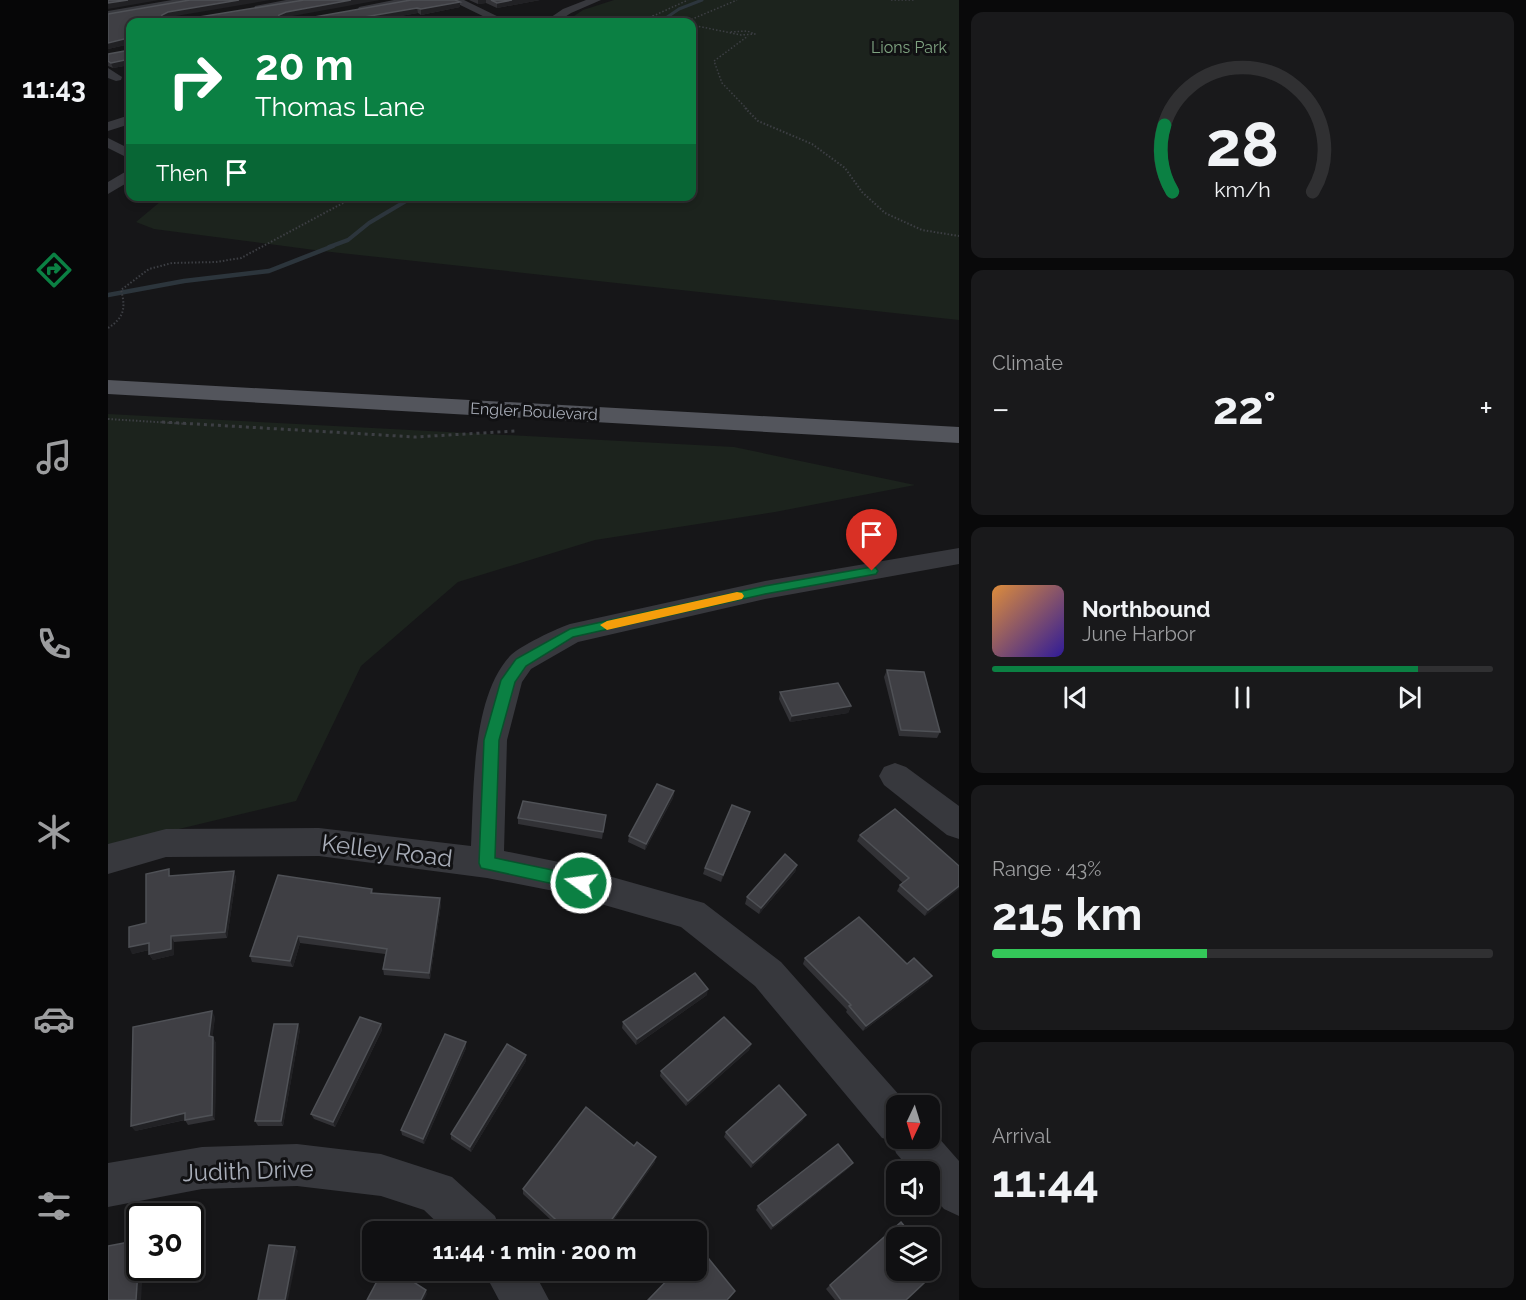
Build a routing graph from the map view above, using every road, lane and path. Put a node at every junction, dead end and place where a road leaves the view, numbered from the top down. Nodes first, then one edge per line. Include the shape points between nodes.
1 (191, 0) edge
2 (304, 0) edge
3 (411, 0) edge
4 (455, 0) edge
5 (688, 0) edge
6 (737, 0) edge
7 (891, 0) edge
8 (915, 0) edge
9 (586, 1) edge
10 (245, 10) edge
11 (352, 11) edge
12 (108, 14) edge
13 (652, 16) junction
14 (494, 18) edge
15 (556, 18) edge
16 (648, 18) edge
17 (662, 18) edge
18 (695, 18) edge
19 (696, 25) edge
20 (729, 32) junction
21 (748, 36) junction
22 (126, 121) edge
23 (108, 128) edge
24 (108, 142) edge
25 (126, 152) edge
26 (126, 177) edge
27 (108, 189) edge
28 (347, 201) edge
29 (959, 236) edge
30 (108, 328) edge
31 (108, 387) edge
32 (108, 419) edge
33 (519, 431) dead end
34 (959, 435) edge
35 (959, 556) edge
36 (895, 776) dead end
37 (959, 825) edge
38 (108, 859) edge
39 (487, 863) junction
40 (886, 1110) edge
41 (920, 1149) edge
42 (108, 1185) edge
43 (959, 1194) edge
44 (467, 1221) edge
45 (513, 1281) edge
46 (526, 1300) edge

1 - 12 street
2 - 10 street
3 - 11 street
4 - 14 street
5 - 13 path
6 - 18 path
7 - 8 path
9 - 15 street
13 - 16 path
13 - 17 path
19 - 20 path
20 - 21 path
20 - 21 path via 755,34
21 - 29 path via 714,61 723,83 758,121 812,144 845,168 862,192 885,213 922,230
22 - 23 street
24 - 25 street
26 - 27 street
28 - 30 path via 241,258 172,263 149,269 121,290 126,306 121,321
31 - 34 main road, Engler Boulevard
32 - 33 path via 415,437
35 - 39 street via 765,590 570,633 521,662 508,680 492,740
36 - 37 street
38 - 39 street, Kelley Road via 166,843 319,842
39 - 40 street, Kelley Road via 559,877 691,914 768,975
41 - 43 street
42 - 44 street, Judith Drive via 202,1168 285,1165 381,1175 437,1192
45 - 46 street

